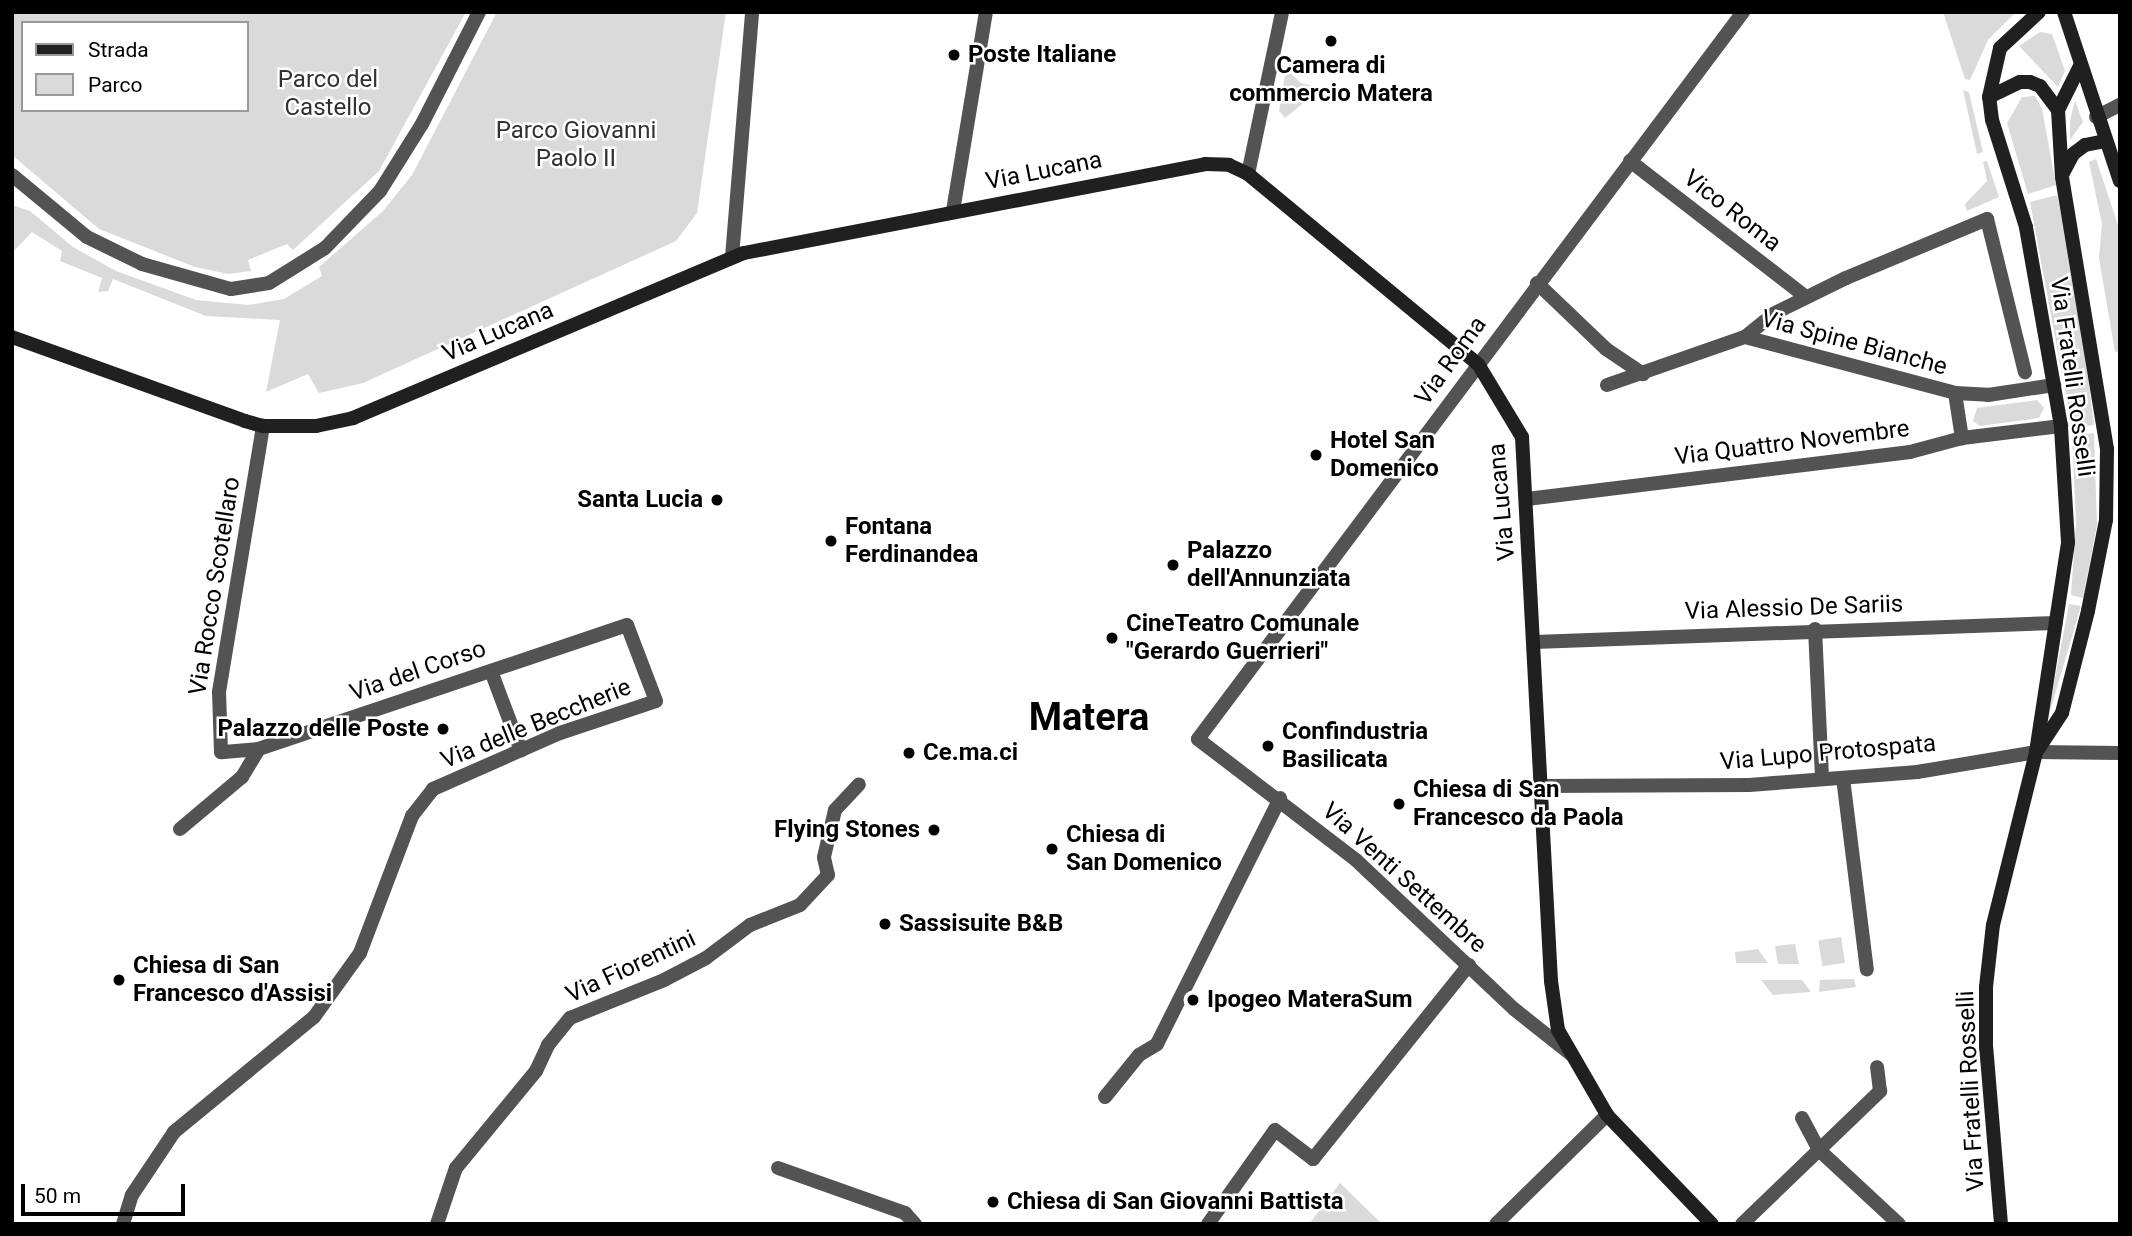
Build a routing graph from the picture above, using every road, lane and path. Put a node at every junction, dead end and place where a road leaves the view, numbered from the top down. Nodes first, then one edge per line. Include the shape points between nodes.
1 (479, 12) edge
2 (752, 12) edge
3 (986, 12) edge
4 (1282, 12) edge
5 (1743, 12) edge
6 (2039, 12) edge
7 (2064, 12) edge
8 (2080, 66) junction
9 (1989, 97) junction
10 (2120, 105) edge
11 (2058, 110) junction
12 (2096, 117) junction
13 (2105, 141) junction
14 (1630, 161) junction
15 (1248, 174) junction
16 (2062, 174) junction
17 (12, 175) edge
18 (2120, 181) edge
19 (953, 211) junction
20 (732, 257) junction
21 (1537, 283) junction
22 (1806, 297) junction
23 (12, 337) edge
24 (1745, 337) junction
25 (1478, 364) junction
26 (2025, 372) dead end
27 (1643, 374) junction
28 (1607, 385) dead end
29 (2054, 385) junction
30 (1955, 393) junction
31 (262, 426) junction
32 (2061, 426) junction
33 (1962, 438) junction
34 (1527, 499) junction
35 (2056, 623) junction
36 (1815, 629) junction
37 (1535, 642) junction
38 (491, 671) junction
39 (656, 701) joint
40 (1198, 739) joint
41 (259, 748) junction
42 (521, 751) junction
43 (221, 752) joint
44 (2036, 752) junction
45 (2120, 753) edge
46 (1843, 778) junction
47 (1822, 779) junction
48 (859, 784) dead end
49 (1539, 786) junction
50 (1280, 798) junction
51 (180, 829) dead end
52 (1469, 965) junction
53 (1867, 970) dead end
54 (1575, 1057) junction
55 (1877, 1067) dead end
56 (1105, 1097) dead end
57 (1607, 1115) junction
58 (1802, 1118) dead end
59 (1819, 1150) junction
60 (778, 1168) dead end
61 (910, 1218) edge
62 (123, 1224) edge
63 (437, 1224) edge
64 (1208, 1224) edge
65 (1496, 1224) edge
66 (1712, 1224) edge
67 (1742, 1224) edge
68 (1899, 1224) edge
69 (2001, 1224) edge

1 - 17 street via 422,124 380,191 325,248 269,283 231,289 142,264 87,237
2 - 20 street
3 - 19 street
4 - 15 street
5 - 14 street, Via Roma
6 - 9 street, Via Fratelli Rosselli via 2000,48
7 - 8 street
8 - 11 street
8 - 12 street
9 - 11 street via 2030,82 2040,86
9 - 29 street, Via Fratelli Rosselli via 2026,227
10 - 12 street
11 - 16 street, Via Fratelli Rosselli
12 - 13 street
13 - 16 street via 2085,145 2073,154
13 - 18 street
14 - 21 street, Via Roma
14 - 22 street, Vico Roma
15 - 19 street, Via Lucana via 1229,165 1205,164
15 - 25 street, Via Lucana
16 - 44 street, Via Fratelli Rosselli via 2106,449 2105,520 2062,713
19 - 20 street, Via Lucana
20 - 31 street, Via Lucana via 353,418 316,426
21 - 25 street, Via Roma
21 - 27 street via 1606,349
22 - 24 street via 1773,314
22 - 26 street via 1987,219
23 - 31 street, Via Lucana
24 - 27 street, Via Spine Bianche
24 - 30 street, Via Spine Bianche
25 - 34 street, Via Lucana via 1522,437
25 - 40 street, Via Roma
27 - 28 street, Via Spine Bianche
29 - 30 street, Via Spine Bianche via 1988,396
29 - 32 street, Via Fratelli Rosselli
30 - 33 street
31 - 43 street, Via Rocco Scotellaro via 219,691
32 - 33 street, Via Quattro Novembre
32 - 35 street, Via Fratelli Rosselli via 2068,542
33 - 34 street, Via Quattro Novembre via 1910,452
34 - 37 street, Via Lucana
35 - 36 street, Via Alessio De Sariis
35 - 44 street, Via Fratelli Rosselli
36 - 37 street, Via Alessio De Sariis
36 - 47 street
37 - 49 street, Via Lucana
38 - 39 street, Via del Corso via 627,625
38 - 41 street, Via del Corso
38 - 42 street
39 - 42 street, Via delle Beccherie
40 - 50 street, Via Venti Settembre
41 - 43 street, Via del Corso
41 - 51 street via 242,777
42 - 62 street, Via delle Beccherie via 433,789 412,816 359,953 314,1017 174,1132 139,1185
44 - 45 street, Via Lupo Protospata
44 - 46 street, Via Lupo Protospata via 1917,772
44 - 69 street, Via Fratelli Rosselli via 1993,925 1986,987 1986,1047
46 - 47 street, Via Lupo Protospata
46 - 53 street
47 - 49 street, Via Lupo Protospata via 1749,785
48 - 63 street, Via Fiorentini via 835,810 824,857 828,875 800,905 750,925 706,958 664,980 570,1018 548,1045 536,1071 456,1168
49 - 54 street, Via Lucana via 1558,1030
50 - 52 street, Via Venti Settembre via 1356,860
50 - 56 street via 1157,1044 1139,1055
52 - 54 street, Via Venti Settembre via 1514,1009
52 - 64 street via 1313,1159 1275,1130
54 - 57 street
55 - 59 street via 1880,1090
57 - 65 street
57 - 66 street
58 - 59 street
59 - 67 street
59 - 68 street
60 - 61 street

